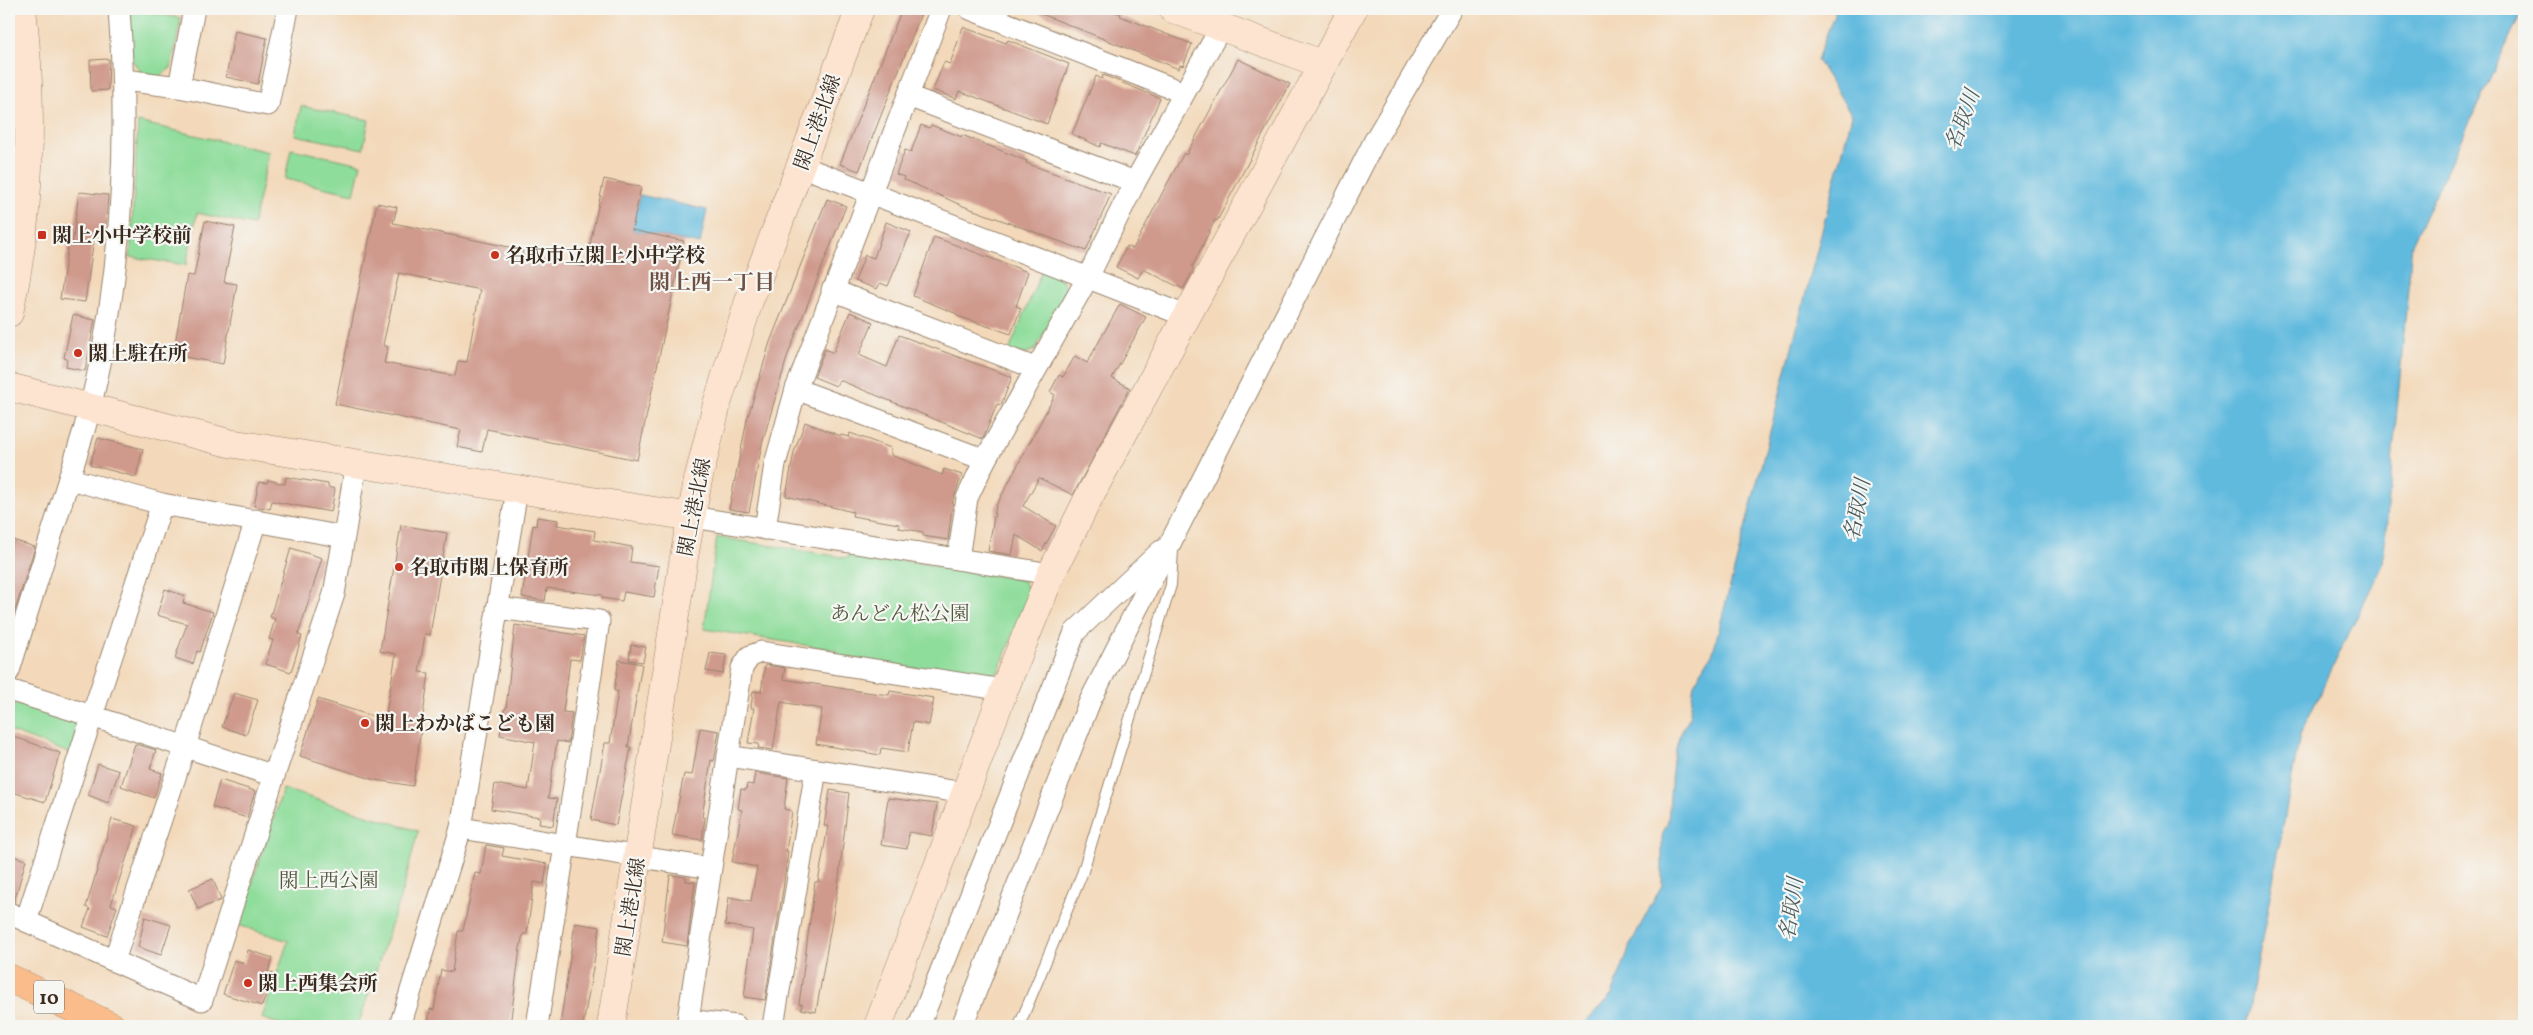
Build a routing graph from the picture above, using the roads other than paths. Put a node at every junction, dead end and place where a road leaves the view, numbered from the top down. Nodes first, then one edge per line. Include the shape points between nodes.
1 (22, 9) edge
2 (119, 9) edge
3 (194, 9) edge
4 (288, 9) edge
5 (860, 9) edge
6 (941, 9) edge
7 (970, 9) edge
8 (1173, 9) edge
9 (1353, 9) edge
10 (1452, 9) edge
11 (1221, 28) junction
12 (1322, 64) junction
13 (124, 80) junction
14 (179, 87) junction
15 (1184, 93) junction
16 (908, 96) junction
17 (801, 166) junction
18 (1135, 182) junction
19 (870, 193) junction
20 (1087, 278) junction
21 (832, 290) junction
22 (9, 313) edge
23 (1186, 316) junction
24 (1035, 368) junction
25 (9, 387) edge
26 (796, 389) junction
27 (90, 409) junction
28 (984, 460) junction
29 (356, 464) junction
30 (70, 479) junction
31 (516, 490) junction
32 (162, 504) junction
33 (692, 517) junction
34 (256, 520) junction
35 (765, 529) junction
36 (344, 537) junction
37 (1174, 538) junction
38 (958, 559) junction
39 (1051, 574) junction
40 (498, 608) junction
41 (9, 671) edge
42 (9, 690) edge
43 (1004, 690) junction
44 (92, 716) junction
45 (185, 747) junction
46 (728, 756) junction
47 (816, 770) junction
48 (274, 776) junction
49 (965, 793) junction
50 (461, 828) junction
51 (565, 845) junction
52 (638, 856) junction
53 (710, 868) junction
54 (18, 917) edge
55 (114, 962) junction
56 (9, 978) edge
57 (111, 1026) edge
58 (400, 1026) edge
59 (537, 1026) edge
60 (611, 1026) edge
61 (736, 1026) edge
62 (773, 1026) edge
63 (878, 1026) edge
64 (919, 1026) edge
65 (962, 1026) edge
66 (1019, 1026) edge

1 - 22 street via 28,116 26,198
2 - 13 street
3 - 14 street
4 - 14 street via 268,105
5 - 17 street, 閖上港北線
6 - 16 street
7 - 15 street
8 - 11 street
9 - 12 street
10 - 37 street via 1375,140
11 - 12 street
11 - 15 street
12 - 23 street
13 - 14 street
13 - 27 street via 123,188 118,246
15 - 18 street
16 - 18 street
16 - 19 street
17 - 19 street
17 - 33 street, 閖上港北線 via 749,301 720,394
18 - 20 street
19 - 20 street
19 - 21 street
20 - 23 street
20 - 24 street
21 - 24 street
21 - 26 street
23 - 39 street
24 - 28 street
25 - 27 street
26 - 28 street
26 - 35 street via 775,464
27 - 29 street via 229,443
27 - 30 street
28 - 38 street via 967,498
29 - 31 street
29 - 36 street
30 - 32 street
30 - 41 street
31 - 33 street
31 - 40 street
32 - 34 street
32 - 44 street
33 - 35 street
33 - 52 street, 閖上港北線
34 - 36 street
34 - 45 street
35 - 38 street
36 - 48 street via 334,594
37 - 64 street via 1075,632
37 - 65 street via 1090,701
37 - 66 lane via 1171,585 1082,874
38 - 39 street
39 - 43 street
40 - 50 street
40 - 51 street via 599,621
42 - 44 street
43 - 46 street via 761,652 750,656 742,668
43 - 49 street
44 - 45 street
44 - 54 street
45 - 48 street
45 - 55 street
46 - 47 street
46 - 53 street
47 - 49 street
47 - 62 street
48 - 55 street via 202,1000
49 - 63 street
50 - 51 street
50 - 58 street
51 - 52 street
51 - 59 street
52 - 53 street
52 - 60 street, 閖上港北線
53 - 61 street via 688,1020
54 - 55 street
56 - 57 main road, 10

